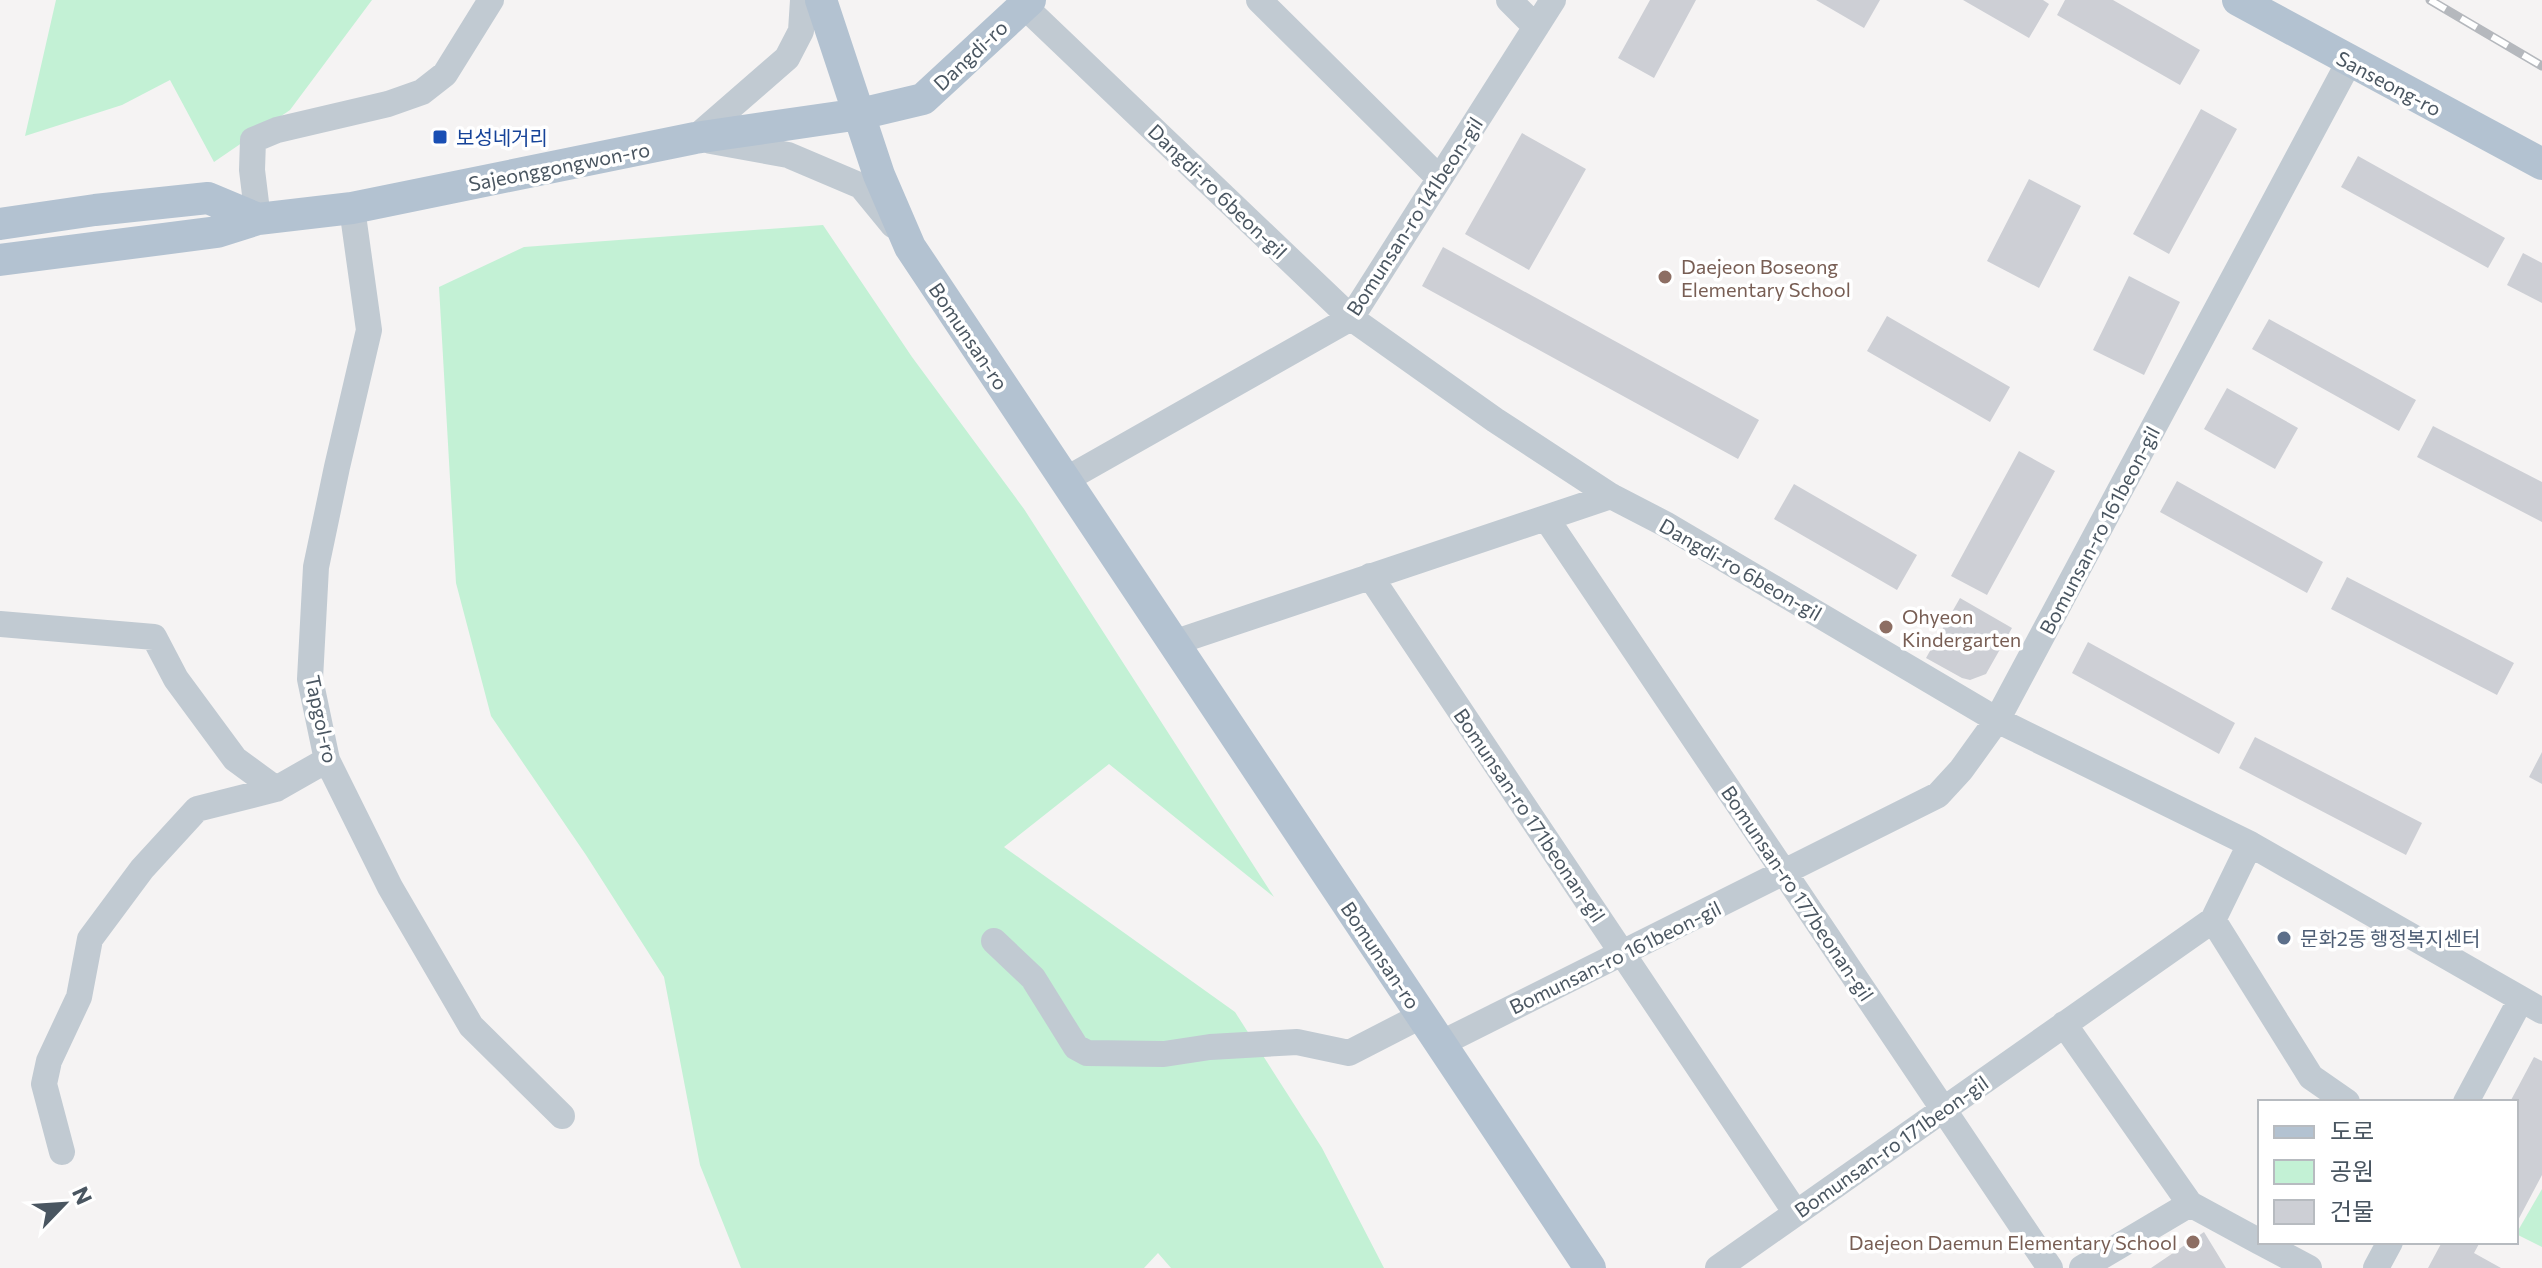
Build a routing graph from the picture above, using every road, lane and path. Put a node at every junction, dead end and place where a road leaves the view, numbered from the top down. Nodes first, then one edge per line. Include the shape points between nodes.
1 (491, 0) edge
2 (803, 0) edge
3 (821, 0) edge
4 (1259, 0) edge
5 (1509, 0) edge
6 (1553, 0) edge
7 (2238, 0) edge
8 (1027, 3) edge
9 (1536, 27) junction
10 (2349, 62) junction
11 (860, 114) junction
12 (695, 138) junction
13 (2542, 164) edge
14 (1439, 178) junction
15 (352, 208) junction
16 (258, 219) junction
17 (0, 224) edge
18 (910, 247) junction
19 (0, 260) edge
20 (1351, 318) junction
21 (1065, 480) junction
22 (1611, 496) junction
23 (1546, 518) junction
24 (1370, 576) junction
25 (0, 624) edge
26 (1173, 643) junction
27 (1997, 720) junction
28 (327, 760) junction
29 (276, 789) junction
30 (2250, 844) junction
31 (1784, 873) junction
32 (2213, 920) junction
33 (994, 941) dead end
34 (1623, 954) junction
35 (2532, 1005) edge
36 (1421, 1016) junction
37 (2064, 1024) junction
38 (1440, 1044) junction
39 (2344, 1100) edge
40 (2467, 1100) edge
41 (1943, 1109) junction
42 (562, 1116) dead end
43 (62, 1152) dead end
44 (2190, 1204) junction
45 (1796, 1213) junction
46 (2258, 1241) edge
47 (2264, 1244) edge
48 (2389, 1244) edge
49 (1590, 1268) edge
50 (1718, 1268) edge
51 (2050, 1268) edge
52 (2082, 1268) edge
53 (2309, 1268) edge
54 (2376, 1268) edge

1 - 16 street via 445,74 422,92 253,140
2 - 12 street via 801,31 787,58
3 - 11 main road, Bomunsan-ro
4 - 14 street
5 - 9 street
6 - 9 street, Bomunsan-ro 141beon-gil
7 - 10 main road, Sanseong-ro
8 - 11 main road, Dangdi-ro via 923,99
8 - 20 street, Dangdi-ro 6beon-gil
9 - 14 street, Bomunsan-ro 141beon-gil
10 - 13 main road, Sanseong-ro
10 - 27 street, Bomunsan-ro 161beon-gil
11 - 12 main road, Sajeonggongwon-ro
11 - 18 main road, Bomunsan-ro
12 - 15 main road, Sajeonggongwon-ro
12 - 18 street via 788,155 861,186
14 - 20 street, Bomunsan-ro 141beon-gil
15 - 16 main road, Sajeonggongwon-ro
15 - 28 street, Tapgol-ro via 369,330 316,567 310,679
16 - 17 main road, Sajeonggongwon-ro via 208,198
16 - 19 main road, Sajeonggongwon-ro via 217,232
18 - 21 main road, Bomunsan-ro
20 - 21 street, Bomunsan-ro 141beon-gil
20 - 22 street, Dangdi-ro 6beon-gil
21 - 26 main road, Bomunsan-ro
22 - 23 street
22 - 27 street, Dangdi-ro 6beon-gil
23 - 24 street
23 - 31 street, Bomunsan-ro 177beonan-gil
24 - 26 street
24 - 34 street, Bomunsan-ro 171beonan-gil
25 - 29 street via 154,637 176,679 235,759
26 - 36 main road, Bomunsan-ro
27 - 30 street, Dangdi-ro 6beon-gil
27 - 31 street, Bomunsan-ro 161beon-gil via 1938,795
28 - 29 street
28 - 42 street, Tapgol-ro via 390,887 471,1026
29 - 43 street via 197,809 142,869 90,939 79,997 44,1084
30 - 32 street, Bomunsan-ro 171beon-gil
30 - 35 street, Dangdi-ro 6beon-gil
31 - 34 street, Bomunsan-ro 161beon-gil
31 - 41 street, Bomunsan-ro 177beonan-gil
32 - 37 street, Bomunsan-ro 171beon-gil
32 - 39 street via 2311,1077
33 - 36 street via 1033,978 1076,1047 1087,1053 1164,1054 1297,1042 1349,1053
34 - 38 street, Bomunsan-ro 161beon-gil
34 - 45 street, Bomunsan-ro 171beonan-gil
35 - 40 street
36 - 38 main road, Bomunsan-ro
37 - 41 street, Bomunsan-ro 171beon-gil
37 - 44 street
38 - 49 main road, Bomunsan-ro
41 - 45 street, Bomunsan-ro 171beon-gil
41 - 51 street, Bomunsan-ro 177beonan-gil
44 - 46 street
44 - 52 street
45 - 50 street, Bomunsan-ro 171beon-gil
47 - 53 street
48 - 54 street

